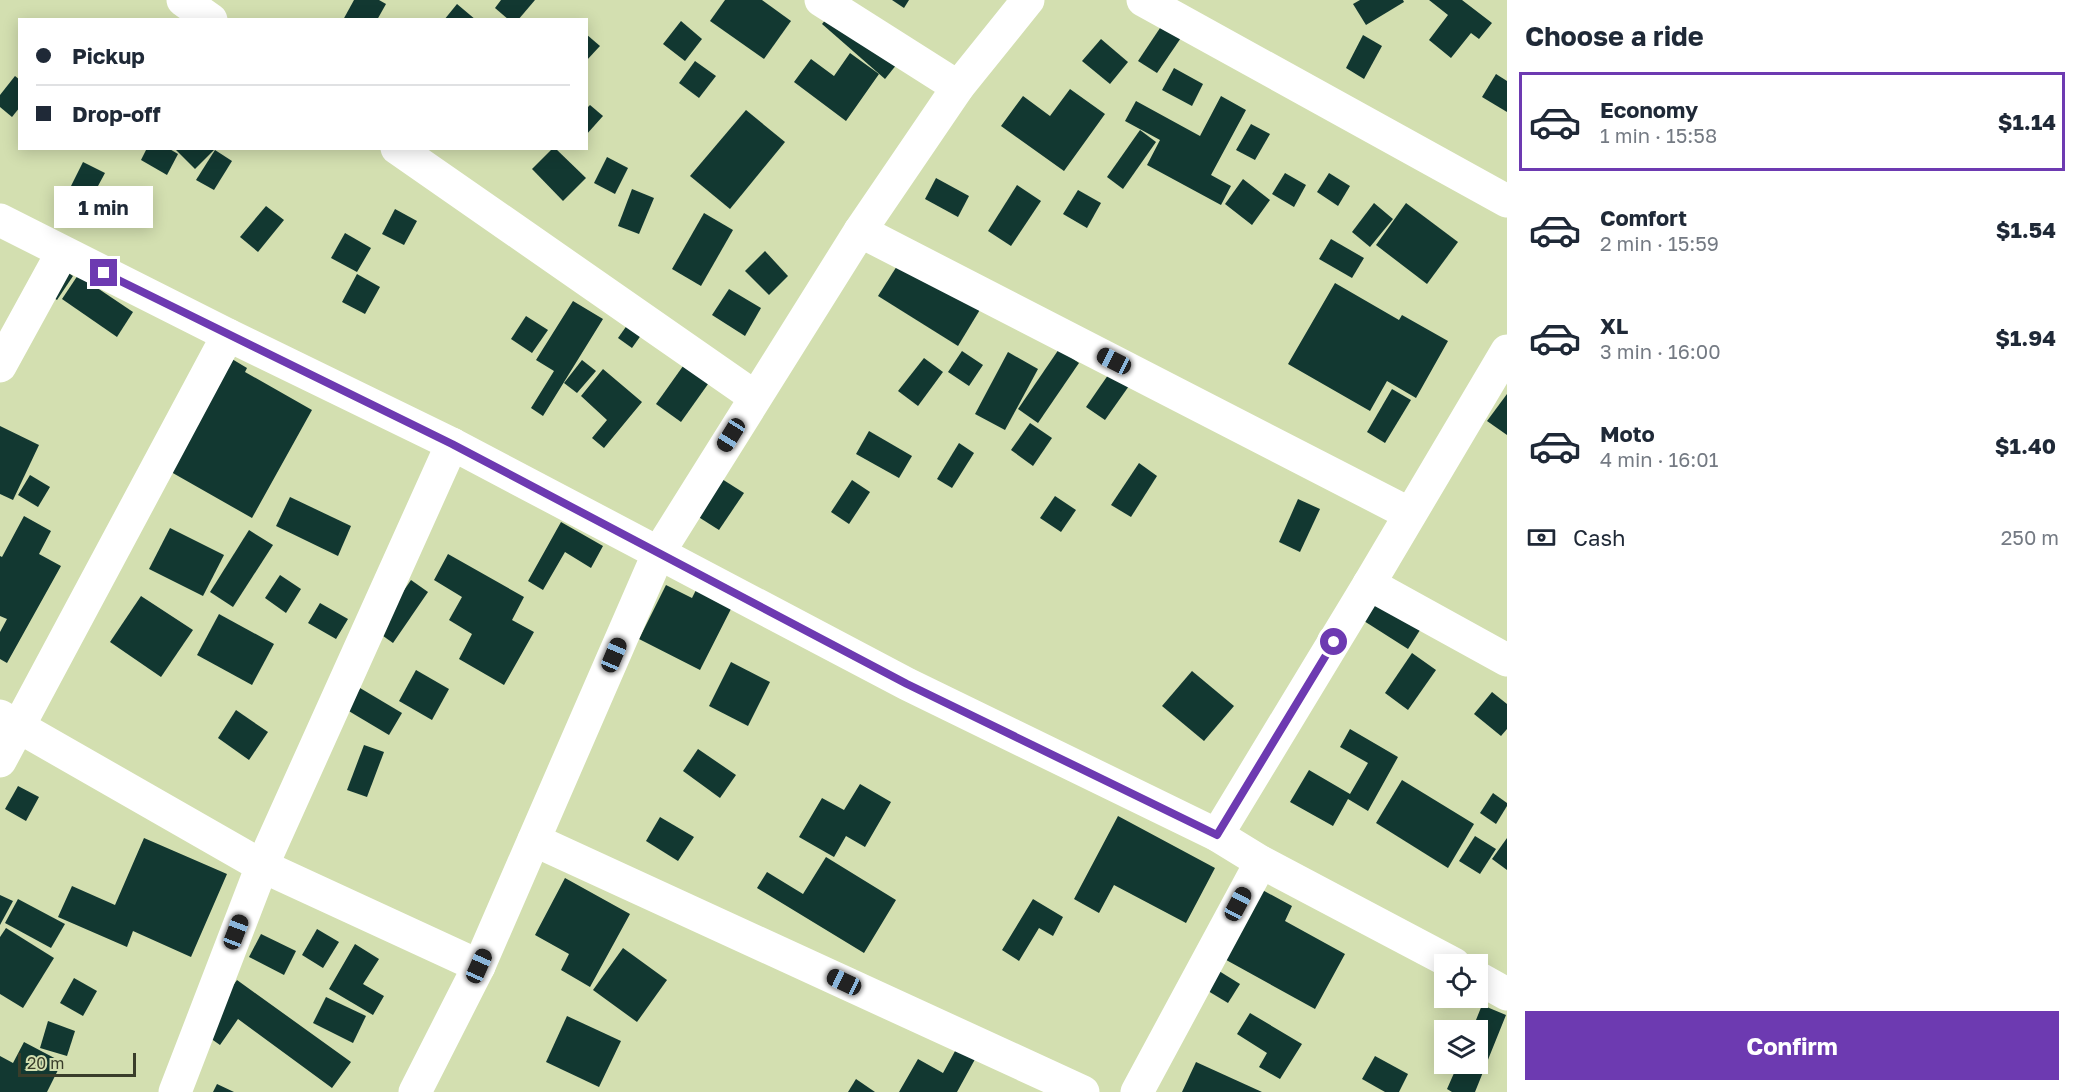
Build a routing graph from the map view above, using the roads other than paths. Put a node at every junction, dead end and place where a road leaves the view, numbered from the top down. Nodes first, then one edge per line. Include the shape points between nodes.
1 (183, 0) edge
2 (821, 0) edge
3 (1028, 0) edge
4 (1143, 0) edge
5 (208, 18) edge
6 (958, 87) junction
7 (400, 150) edge
8 (1507, 201) edge
9 (0, 220) edge
10 (860, 231) junction
11 (62, 253) junction
12 (228, 335) junction
13 (1507, 351) edge
14 (0, 366) edge
15 (755, 397) junction
16 (452, 444) junction
17 (1410, 514) junction
18 (659, 552) junction
19 (1369, 585) junction
20 (1507, 660) edge
21 (9, 722) edge
22 (0, 761) edge
23 (1217, 835) junction
24 (534, 840) junction
25 (1260, 862) junction
26 (262, 866) junction
27 (1435, 954) edge
28 (479, 966) junction
29 (1488, 984) edge
30 (1507, 994) edge
31 (175, 1092) edge
32 (415, 1092) edge
33 (1083, 1092) edge
34 (1137, 1092) edge

1 - 5 street
2 - 6 street
3 - 6 street
4 - 8 street
6 - 10 street
7 - 15 street
9 - 11 street
10 - 15 street
10 - 17 street
11 - 12 street
11 - 14 street
12 - 16 street
12 - 21 street
13 - 17 street
15 - 18 street
16 - 18 street
16 - 26 street
17 - 19 street
18 - 23 street via 907,684
18 - 24 street
19 - 20 street
19 - 23 street
21 - 22 street
21 - 26 street
23 - 25 street
24 - 28 street
24 - 33 street
25 - 27 street
25 - 34 street
26 - 28 street
26 - 31 street
28 - 32 street
29 - 30 street

